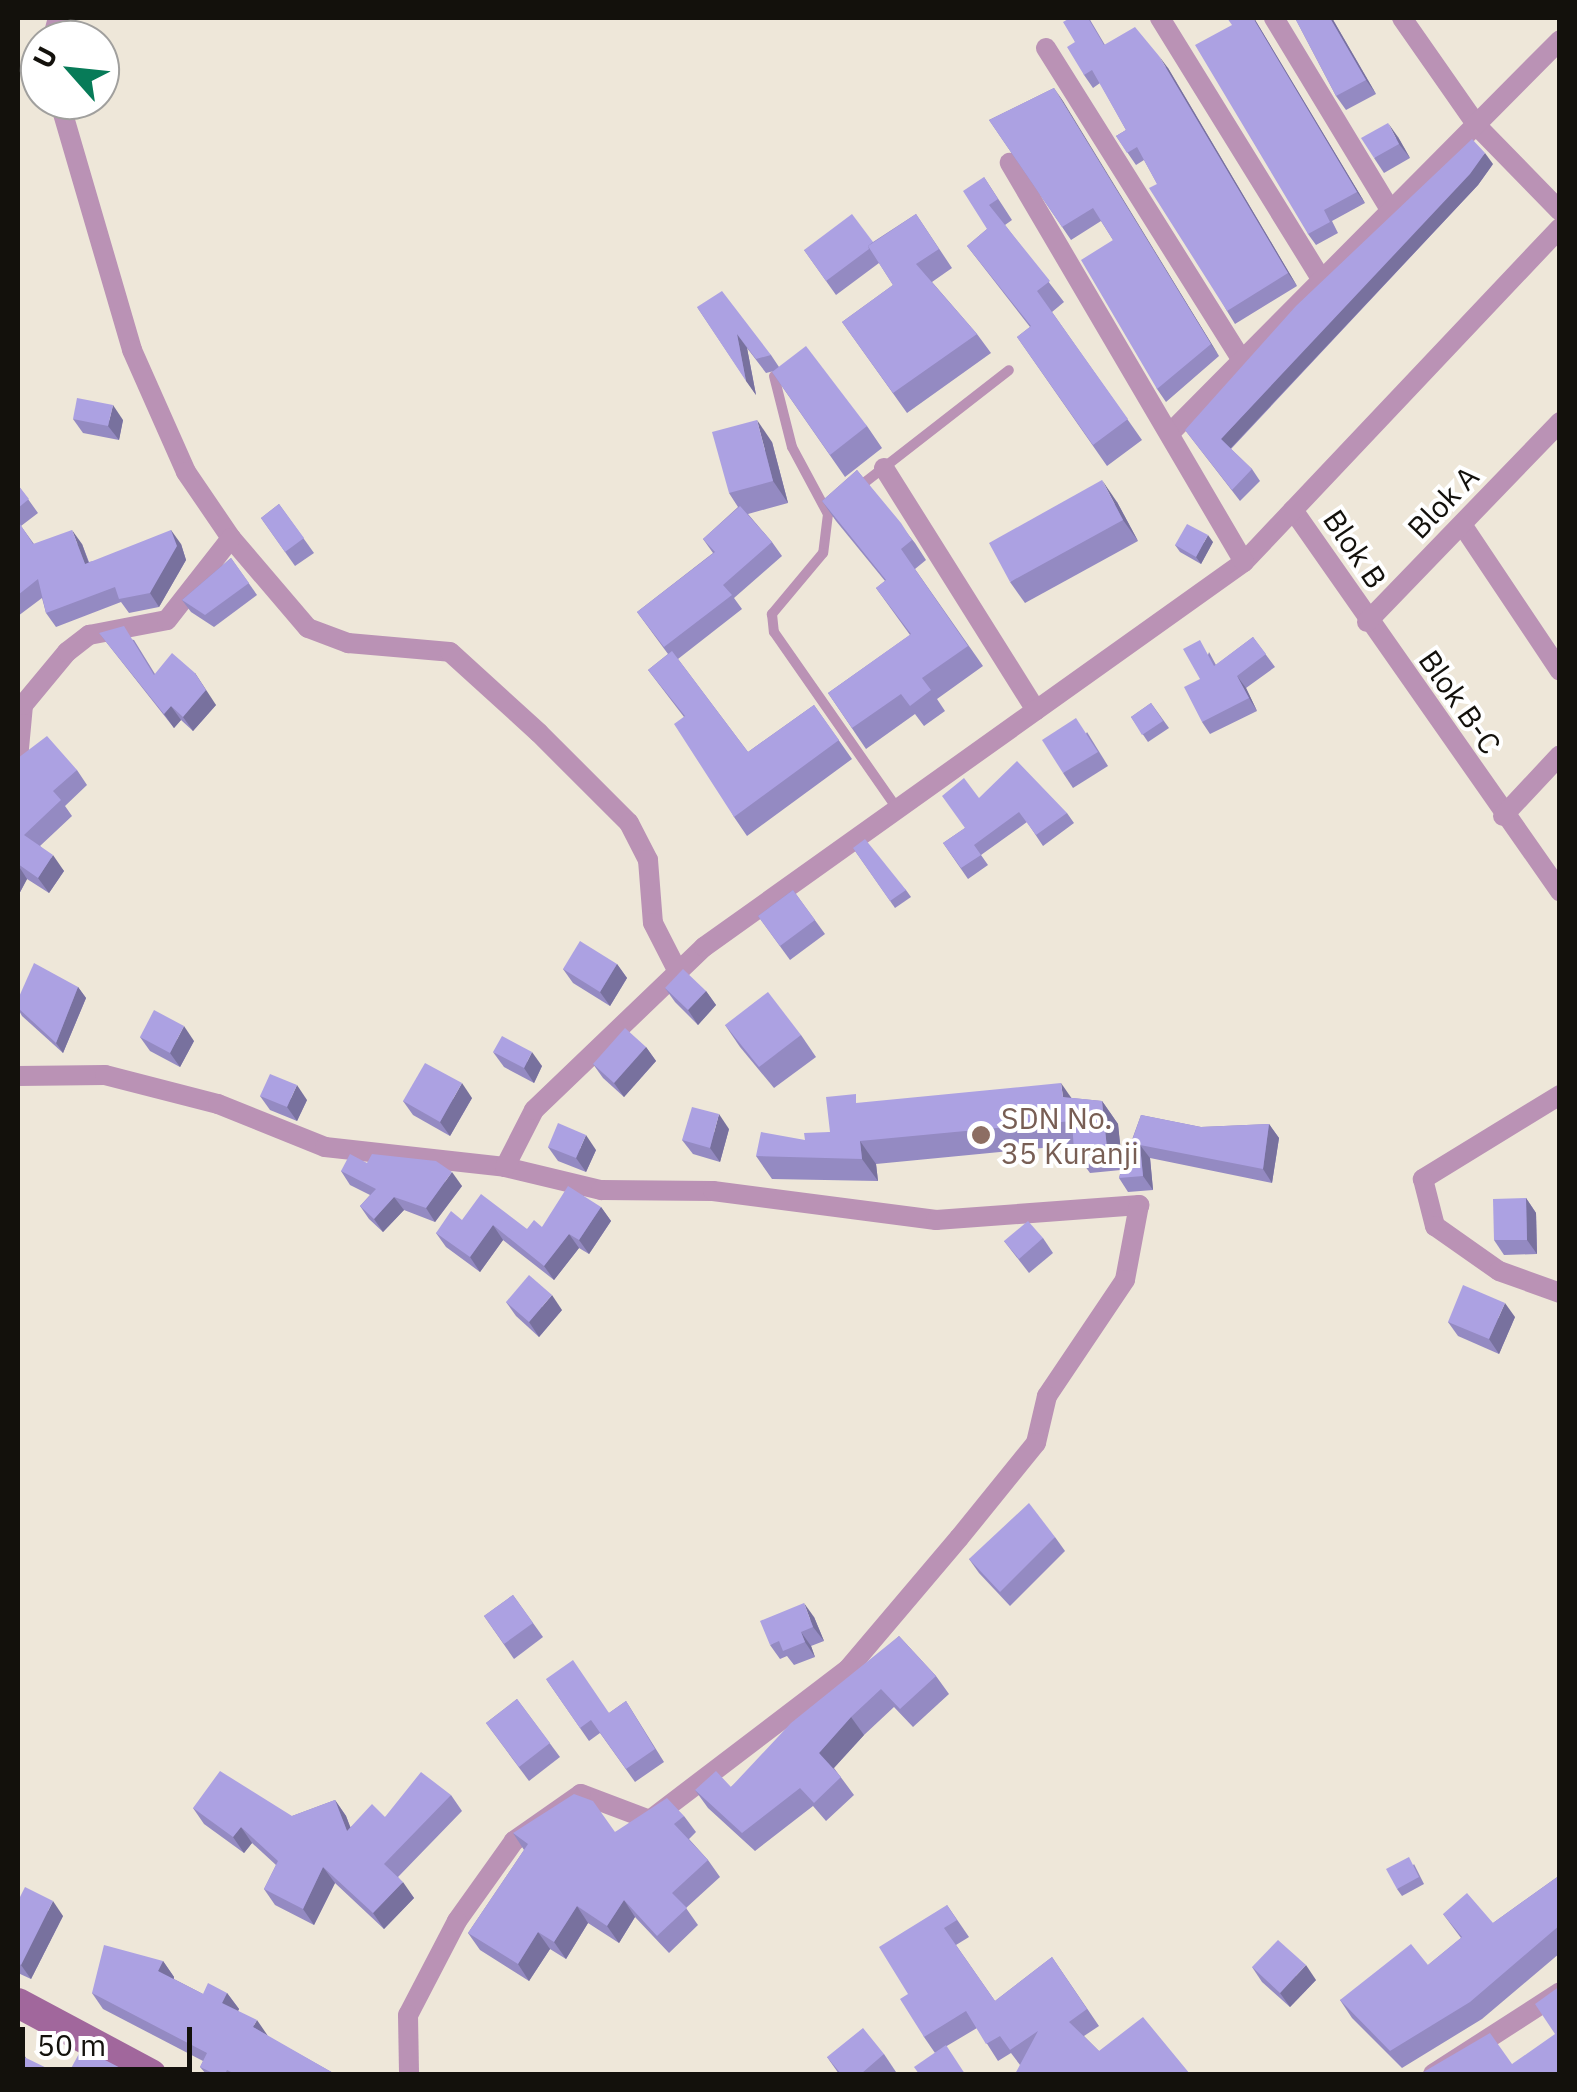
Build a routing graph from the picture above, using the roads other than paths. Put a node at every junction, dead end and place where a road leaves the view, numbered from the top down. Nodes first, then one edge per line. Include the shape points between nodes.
1 (1160, 18) edge
2 (1274, 18) edge
3 (1402, 18) edge
4 (1560, 40) edge
5 (1046, 48) dead end
6 (65, 120) edge
7 (1478, 127) junction
8 (1010, 163) edge
9 (1560, 210) edge
10 (1391, 211) junction
11 (1560, 228) edge
12 (1321, 279) junction
13 (1243, 362) junction
14 (1010, 370) dead end
15 (774, 376) edge
16 (1171, 432) junction
17 (1556, 436) edge
18 (884, 468) junction
19 (1293, 510) junction
20 (828, 514) junction
21 (1463, 526) junction
22 (230, 538) junction
23 (1244, 562) junction
24 (1368, 622) junction
25 (1560, 671) edge
26 (1036, 710) junction
27 (1560, 755) edge
28 (18, 759) edge
29 (898, 809) junction
30 (1504, 816) junction
31 (1560, 892) edge
32 (677, 970) junction
33 (18, 1076) edge
34 (1560, 1095) edge
35 (505, 1167) junction
36 (1560, 1294) edge
37 (1560, 1992) edge
38 (18, 2002) edge
39 (151, 2074) edge
40 (409, 2074) edge
41 (1433, 2074) edge

1 - 12 street
2 - 10 street
3 - 7 street
4 - 7 street
5 - 13 street
6 - 22 street via 132,350 186,472
7 - 9 street
7 - 10 street
8 - 16 street
10 - 12 street
11 - 19 street
12 - 13 street
13 - 16 street
14 - 18 lane
15 - 20 lane via 792,447
16 - 23 street
17 - 21 street, Blok A
18 - 20 lane
18 - 26 street
19 - 23 street
19 - 24 street, Blok B
20 - 29 lane via 823,553 781,597 774,632
21 - 24 street, Blok A
21 - 25 street
22 - 28 street via 167,620 89,635 67,652 23,706
22 - 32 street via 308,628 348,643 450,652 516,710 630,823 648,860 653,924
23 - 26 street
24 - 30 street, Blok B-C
26 - 29 street
27 - 30 street
29 - 32 street
30 - 31 street
32 - 35 street via 534,1110
33 - 35 street via 105,1075 218,1104 325,1147
34 - 36 street via 1423,1179 1435,1226 1500,1271
35 - 40 street via 601,1190 713,1191 936,1220 1136,1203 1140,1224 1125,1280 1048,1396 1036,1443 848,1669 650,1820 581,1794 514,1840 456,1921 408,2015
37 - 41 street
38 - 39 street

